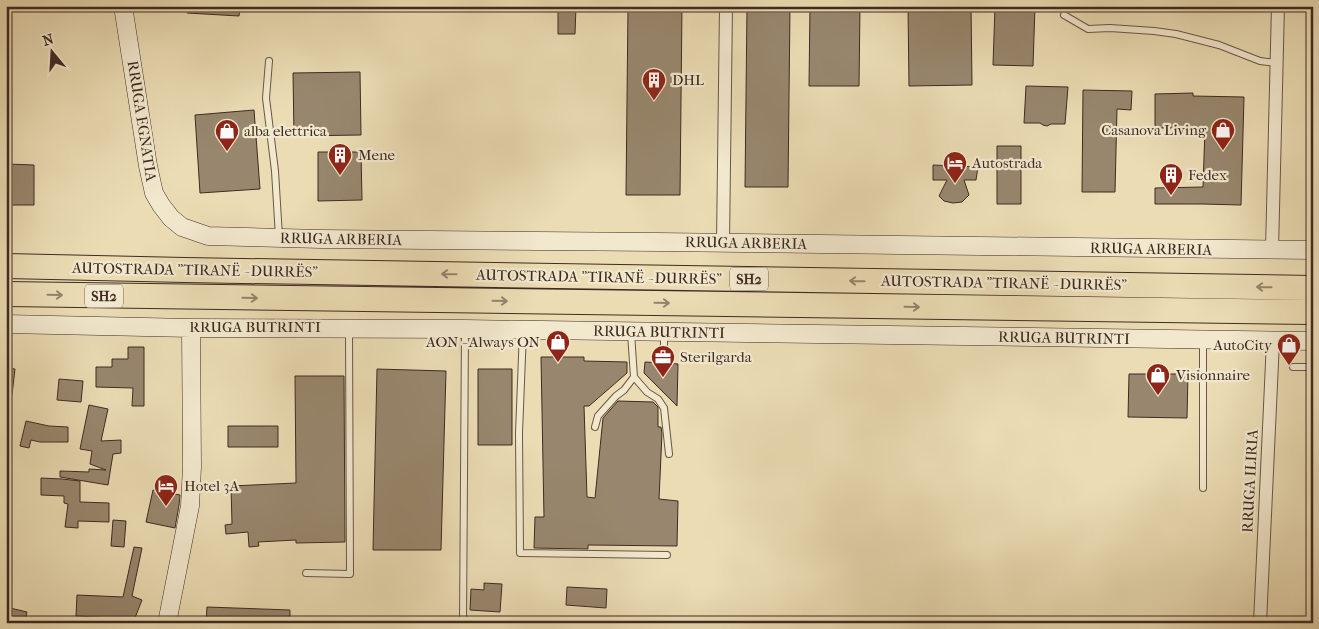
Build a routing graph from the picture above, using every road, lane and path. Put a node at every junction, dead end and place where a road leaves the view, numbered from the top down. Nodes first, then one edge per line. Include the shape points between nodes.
1 (124, 6) edge
2 (726, 6) edge
3 (1278, 6) edge
4 (1064, 15) dead end
5 (269, 61) dead end
6 (1276, 63) junction
7 (182, 227) joint
8 (279, 238) junction
9 (723, 243) junction
10 (1272, 250) junction
11 (1313, 250) edge
12 (6, 266) edge
13 (1313, 288) edge
14 (6, 294) edge
15 (1313, 312) edge
16 (6, 324) edge
17 (191, 328) junction
18 (349, 328) junction
19 (465, 329) junction
20 (523, 330) junction
21 (631, 331) junction
22 (664, 332) junction
23 (1203, 340) junction
24 (1273, 341) junction
25 (1313, 341) edge
26 (664, 359) dead end
27 (1293, 367) dead end
28 (1313, 367) edge
29 (634, 377) junction
30 (595, 427) dead end
31 (669, 454) dead end
32 (1203, 488) dead end
33 (667, 555) dead end
34 (306, 573) dead end
35 (167, 623) edge
36 (463, 623) edge
37 (1260, 623) edge

1 - 7 main road, RRUGA EGNATIA via 154,193 170,218
2 - 9 street
3 - 6 street
4 - 6 lane via 1088,29 1176,34 1219,45 1260,61
5 - 8 lane via 266,98
6 - 10 street
7 - 8 main road, RRUGA ARBERIA via 208,236
8 - 9 main road, RRUGA ARBERIA
9 - 10 main road, RRUGA ARBERIA
10 - 11 main road, RRUGA ARBERIA
13 -> 12 highway, AUTOSTRADA "TIRANË - DURRËS" / SH2
14 -> 15 highway, AUTOSTRADA "TIRANË - DURRËS" / SH2
16 - 17 main road, RRUGA BUTRINTI
17 - 18 main road, RRUGA BUTRINTI via 282,332
17 - 35 main road via 190,506
18 - 19 main road, RRUGA BUTRINTI
18 - 34 lane via 350,574
19 - 20 main road, RRUGA BUTRINTI
19 - 36 lane
20 - 21 main road, RRUGA BUTRINTI
20 - 33 lane via 519,434 520,553
21 - 22 main road, RRUGA BUTRINTI
21 - 29 lane
22 - 23 main road, RRUGA BUTRINTI
22 - 26 lane
23 - 24 main road, RRUGA BUTRINTI
23 - 32 lane
24 - 25 main road, RRUGA BUTRINTI
24 - 37 street, RRUGA ILIRIA
27 - 28 lane
29 - 30 lane via 598,416
29 - 31 lane via 664,408

